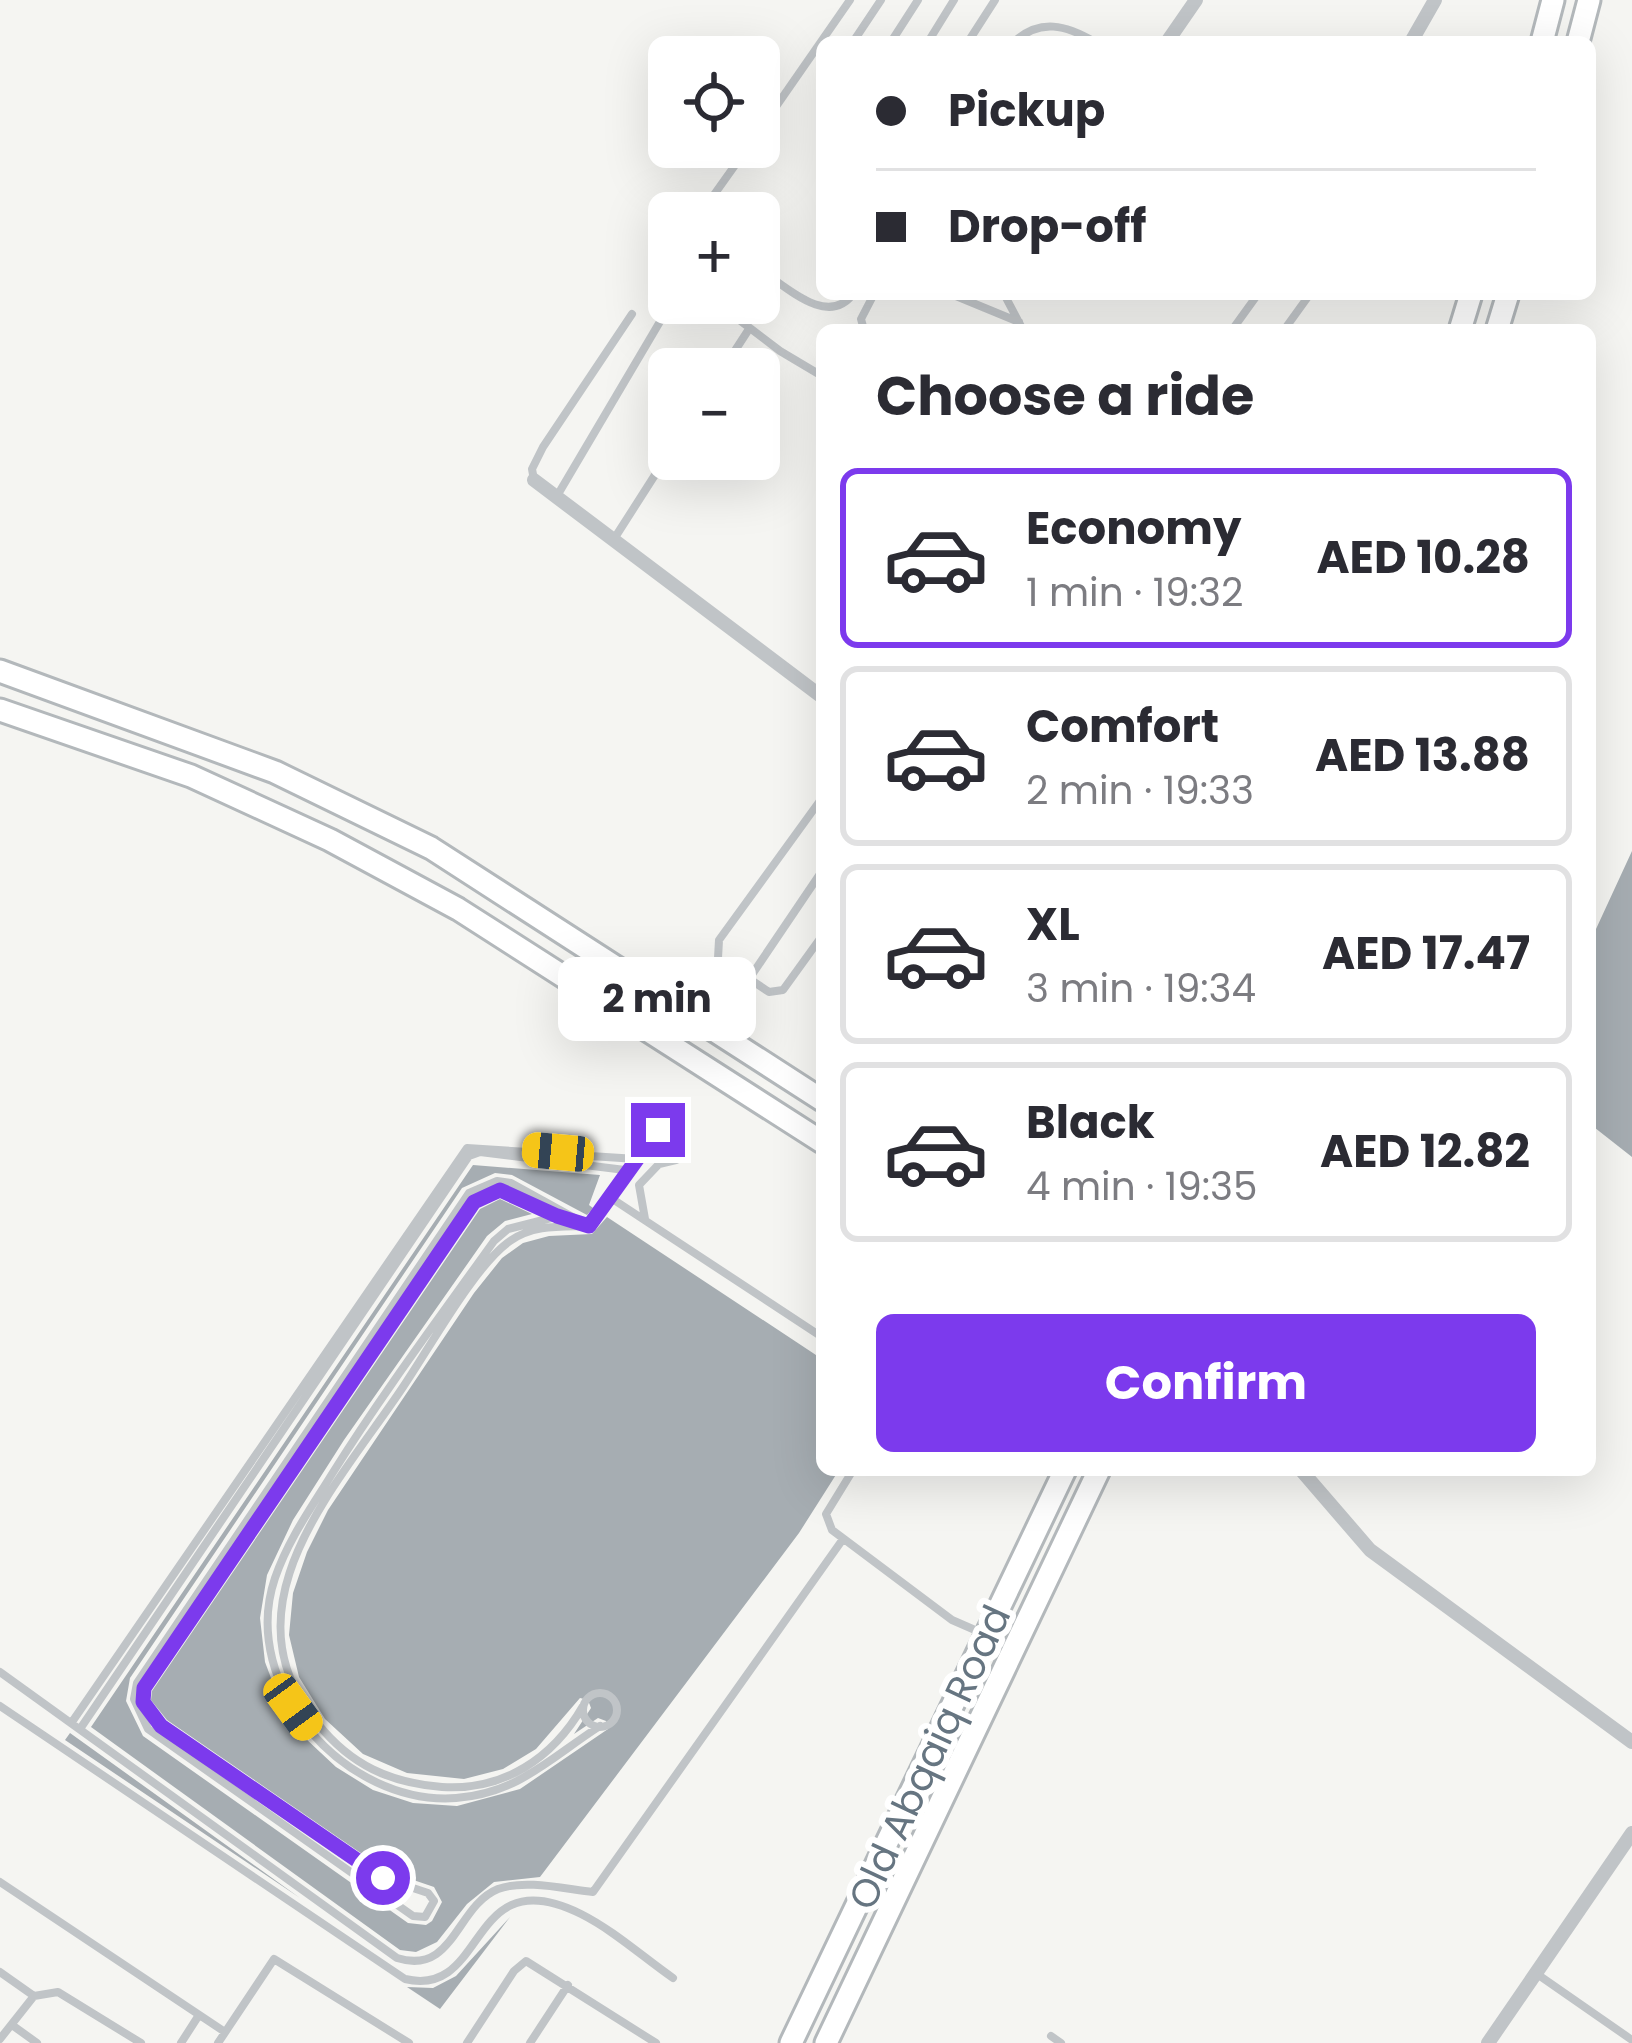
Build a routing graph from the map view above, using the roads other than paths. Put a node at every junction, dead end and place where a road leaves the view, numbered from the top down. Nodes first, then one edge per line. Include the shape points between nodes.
1 (850, 0) edge
2 (881, 0) edge
3 (918, 0) edge
4 (954, 0) edge
5 (995, 0) edge
6 (1196, 0) edge
7 (1435, 0) edge
8 (1553, 0) edge
9 (1589, 0) edge
10 (828, 36) edge
11 (857, 36) edge
12 (895, 36) edge
13 (932, 36) edge
14 (972, 36) edge
15 (1023, 36) edge
16 (1080, 36) edge
17 (1172, 36) edge
18 (1415, 36) edge
19 (1544, 36) edge
20 (1580, 36) edge
21 (816, 53) edge
22 (780, 102) edge
23 (780, 282) edge
24 (847, 300) edge
25 (964, 300) edge
26 (632, 314) dead end
27 (659, 324) edge
28 (743, 324) edge
29 (1017, 324) edge
30 (749, 329) junction
31 (737, 348) edge
32 (816, 372) edge
33 (534, 480) joint
34 (652, 480) edge
35 (557, 496) junction
36 (614, 539) junction
37 (0, 671) edge
38 (816, 692) edge
39 (0, 710) edge
40 (816, 806) edge
41 (816, 880) edge
42 (816, 944) edge
43 (749, 979) junction
44 (732, 1042) junction
45 (712, 1072) junction
46 (816, 1096) edge
47 (816, 1138) edge
48 (637, 1159) junction
49 (625, 1170) junction
50 (611, 1198) junction
51 (557, 1216) junction
52 (646, 1221) junction
53 (589, 1226) junction
54 (816, 1333) edge
55 (849, 1476) edge
56 (1062, 1476) edge
57 (1098, 1476) edge
58 (1306, 1476) edge
59 (843, 1539) junction
60 (987, 1636) junction
61 (1016, 1648) junction
62 (0, 1672) edge
63 (0, 1706) edge
64 (583, 1706) junction
65 (76, 1725) junction
66 (600, 1726) junction
67 (1632, 1742) edge
68 (1632, 1833) edge
69 (0, 1882) edge
70 (0, 1972) edge
71 (1536, 1973) junction
72 (673, 1978) dead end
73 (568, 1985) junction
74 (34, 1996) junction
75 (200, 2015) junction
76 (12, 2025) junction
77 (225, 2032) junction
78 (1051, 2036) dead end
79 (1630, 2036) edge
80 (0, 2039) edge
81 (37, 2043) edge
82 (141, 2043) edge
83 (181, 2043) edge
84 (218, 2043) edge
85 (410, 2043) edge
86 (467, 2043) edge
87 (530, 2043) edge
88 (656, 2043) edge
89 (791, 2043) edge
90 (826, 2043) edge
91 (1061, 2043) edge
92 (1488, 2043) edge

1 - 10 lane
2 - 11 lane
3 - 12 lane
4 - 13 lane
5 - 14 lane
6 - 17 street
7 - 18 street
8 - 19 main road
9 - 20 main road
15 - 16 lane via 1054,25
21 - 22 lane
23 - 24 lane via 824,310
25 - 29 lane
26 - 33 lane via 543,447
27 - 35 lane
28 - 30 lane
30 - 31 lane
30 - 32 lane
33 - 35 street
34 - 36 lane
35 - 36 street
36 - 38 street
37 - 44 main road via 275,772 430,848
39 - 45 main road via 191,776 330,840 458,909
40 - 43 lane via 719,940 718,958
41 - 43 lane
42 - 43 lane via 783,991
44 - 45 main road
44 - 46 main road
45 - 47 main road
48 - 49 lane
48 - 52 lane via 658,1130 676,1160 659,1164 639,1186
48 - 65 lane via 467,1148
49 - 50 lane
49 - 65 lane via 469,1156
50 - 52 lane
50 - 53 lane
51 - 53 lane
51 - 53 lane via 500,1190 474,1202 144,1688 143,1702 161,1726 383,1878 428,1893 432,1910 413,1916 148,1730 134,1699 137,1683 469,1193 512,1183
51 - 66 lane via 494,1240 355,1437 291,1540 273,1583 269,1629 285,1689 316,1738 346,1768 391,1790 451,1799 488,1793 526,1780
52 - 54 lane
53 - 64 lane via 552,1226 502,1246 297,1547 278,1607 302,1706 337,1748 413,1785 463,1788 508,1778 554,1747
55 - 59 lane via 826,1514
56 - 60 main road, Old Abqaiq Road
57 - 61 main road, Old Abqaiq Road
58 - 67 street via 1370,1550
59 - 60 lane via 952,1620
59 - 65 lane via 593,1892 515,1885 493,1891 431,1960 397,1958
60 - 61 lane
60 - 89 main road, Old Abqaiq Road
61 - 90 main road, Old Abqaiq Road
62 - 65 lane
63 - 72 lane via 405,1979 441,1980 501,1909 536,1900 581,1913
64 - 66 lane via 587,1720
64 - 66 lane via 599,1692 612,1698 616,1712
68 - 71 street
69 - 75 lane
70 - 74 lane
71 - 79 lane
71 - 92 street
73 - 86 lane via 534,1962 520,1964
73 - 87 lane
73 - 88 lane
74 - 76 lane
74 - 82 lane via 58,1992 80,2001
75 - 77 lane
75 - 83 lane
76 - 80 lane
76 - 81 lane
77 - 84 lane
77 - 85 lane via 274,1958
78 - 91 lane

